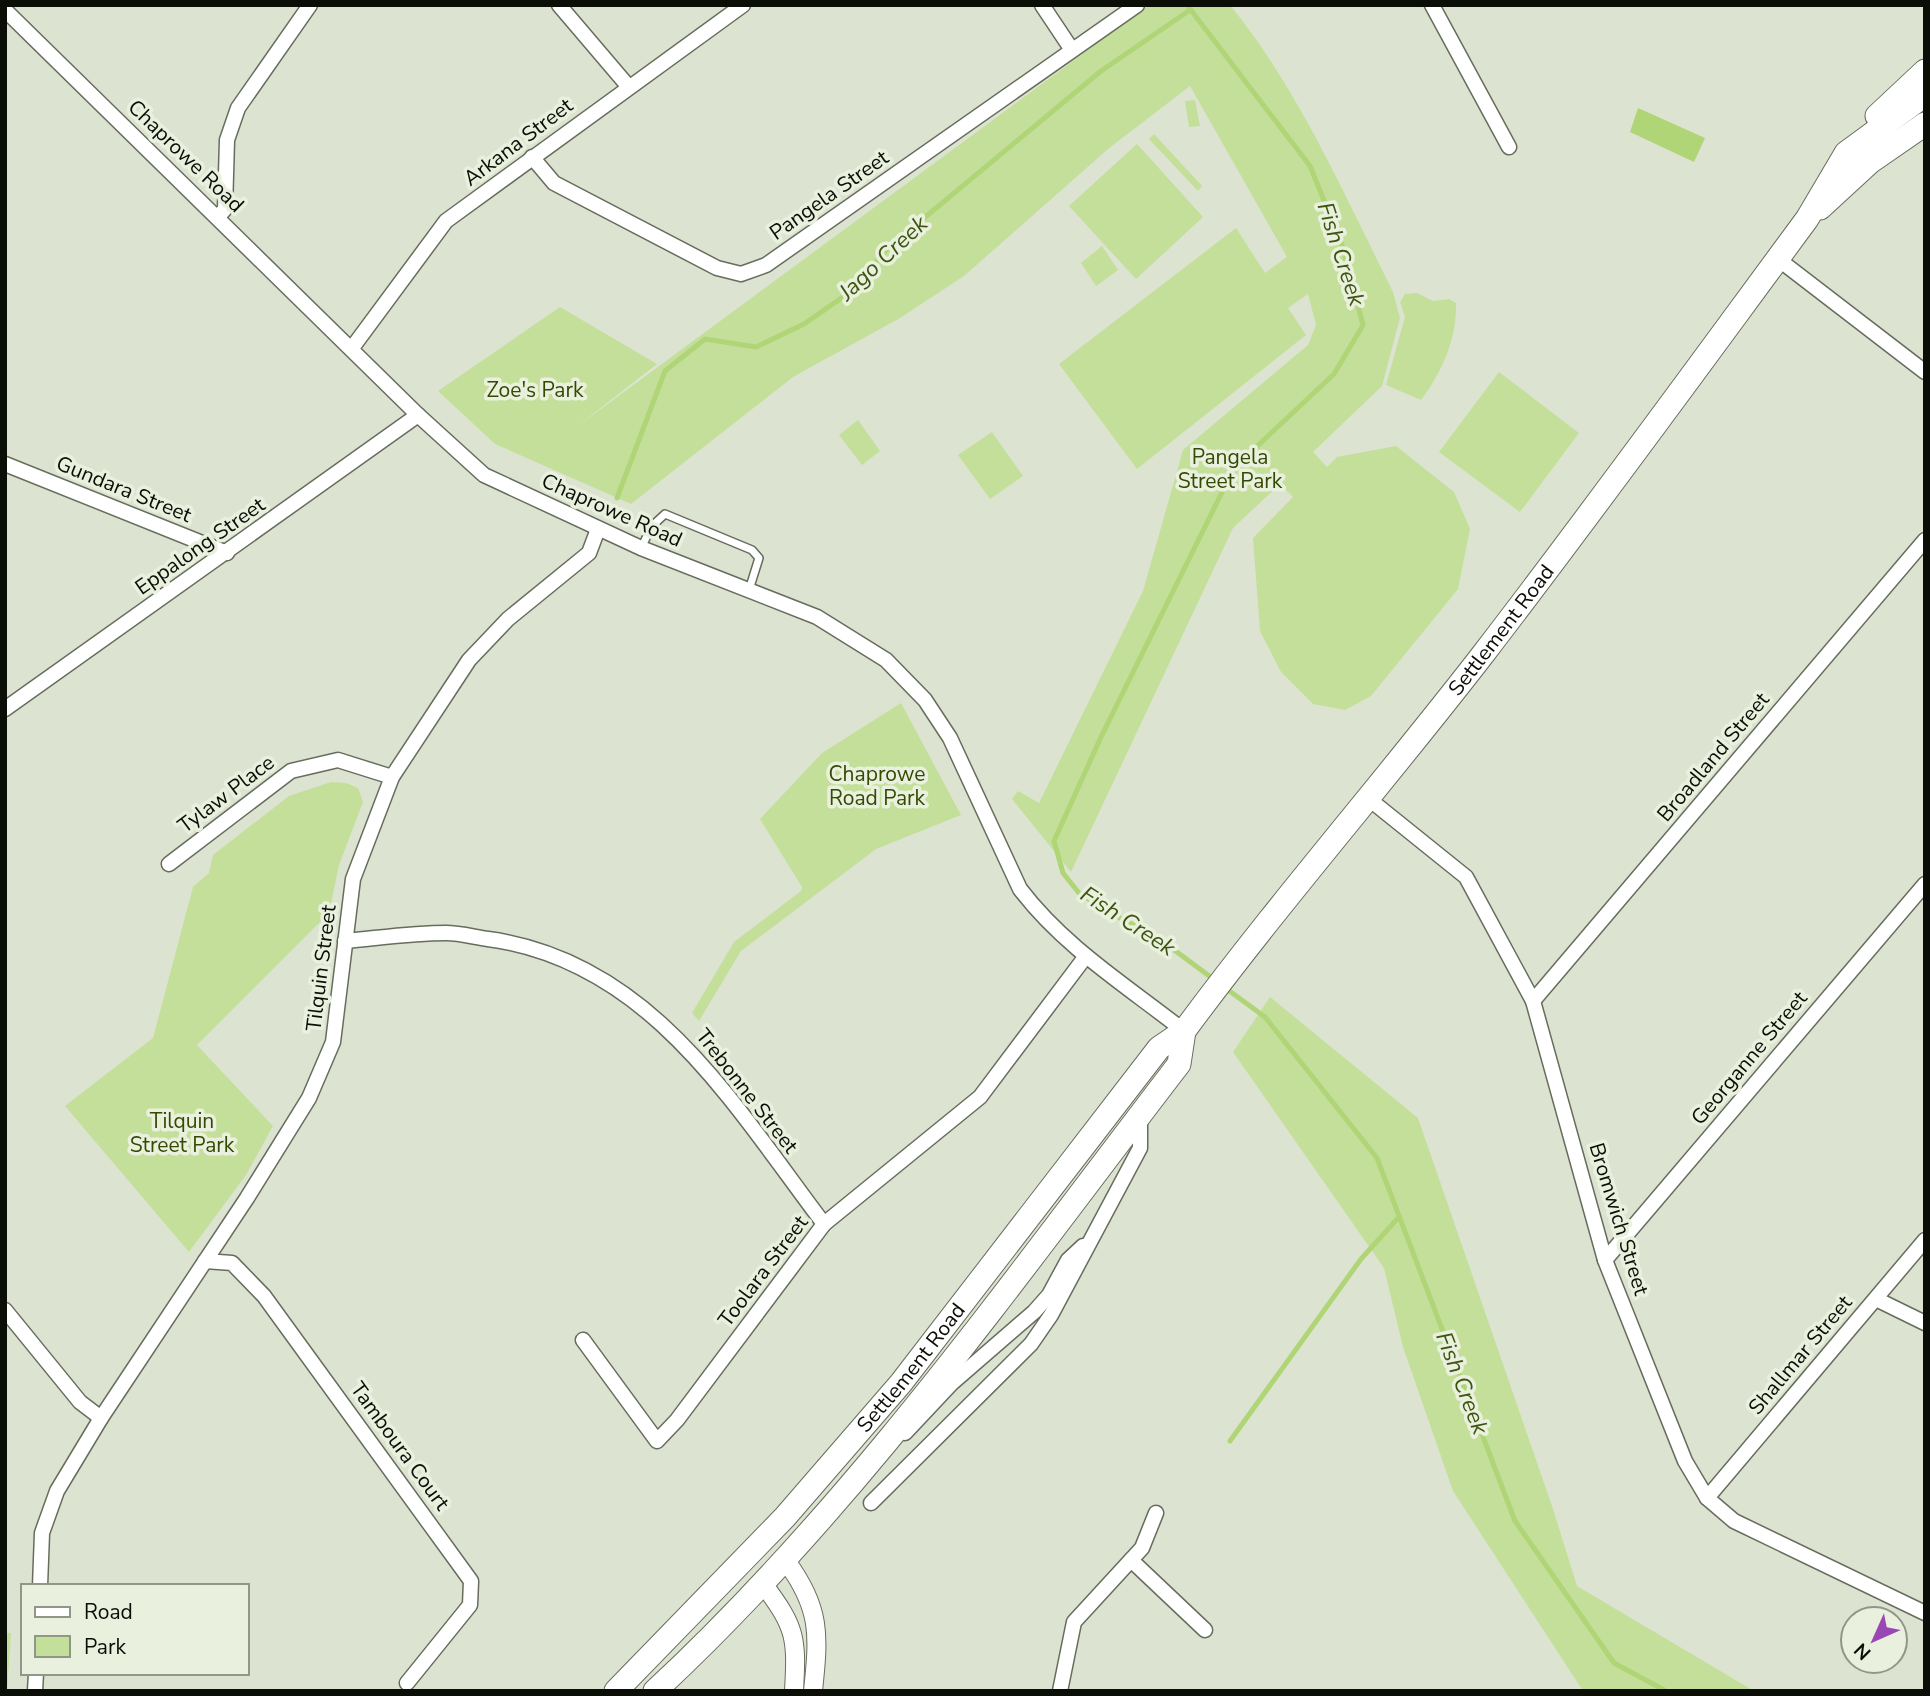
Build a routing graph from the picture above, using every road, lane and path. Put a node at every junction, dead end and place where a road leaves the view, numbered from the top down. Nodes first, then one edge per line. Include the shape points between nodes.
1 (310, 5) edge
2 (559, 5) edge
3 (743, 5) edge
4 (1042, 5) edge
5 (1137, 5) edge
6 (1432, 5) edge
7 (5, 10) edge
8 (1072, 50) junction
9 (1925, 71) edge
10 (628, 86) junction
11 (1925, 95) edge
12 (1925, 124) edge
13 (1509, 147) dead end
14 (1846, 153) junction
15 (531, 157) junction
16 (218, 217) junction
17 (1807, 219) junction
18 (1778, 259) junction
19 (352, 348) junction
20 (1925, 372) edge
21 (418, 415) junction
22 (5, 464) edge
23 (598, 529) junction
24 (1925, 540) edge
25 (641, 548) junction
26 (227, 553) junction
27 (749, 590) junction
28 (9, 702) edge
29 (392, 777) junction
30 (1369, 799) junction
31 (169, 863) dead end
32 (1925, 884) edge
33 (345, 941) junction
34 (1086, 956) junction
35 (1533, 1001) junction
36 (1184, 1031) junction
37 (1140, 1115) junction
38 (824, 1224) junction
39 (1091, 1238) junction
40 (1012, 1240) junction
41 (1925, 1240) edge
42 (1605, 1260) junction
43 (205, 1261) junction
44 (1876, 1298) junction
45 (5, 1310) edge
46 (1925, 1323) edge
47 (583, 1339) dead end
48 (101, 1418) junction
49 (875, 1458) junction
50 (1707, 1498) junction
51 (871, 1503) dead end
52 (1156, 1513) dead end
53 (752, 1553) junction
54 (1131, 1560) junction
55 (786, 1561) junction
56 (40, 1584) edge
57 (764, 1585) junction
58 (1925, 1613) edge
59 (1205, 1630) dead end
60 (407, 1683) dead end
61 (616, 1691) edge
62 (655, 1691) edge
63 (794, 1691) edge
64 (813, 1691) edge
65 (1060, 1691) edge

1 - 16 street via 238,108 228,140 225,209
2 - 10 street
3 - 10 street, Arkana Street
4 - 8 street
5 - 8 street, Pangela Street
6 - 13 street
7 - 16 street, Chaprowe Road
8 - 15 street, Pangela Street via 766,265 741,274 717,268 554,183
9 - 14 main road via 1883,109
10 - 15 street, Arkana Street
11 - 14 main road, Settlement Road
12 - 17 main road, Settlement Road via 1877,157
14 - 17 main road, Settlement Road
15 - 19 street, Arkana Street via 446,221
16 - 19 street, Chaprowe Road
17 - 18 main road, Settlement Road
18 - 20 street
18 - 30 main road, Settlement Road via 1492,643
19 - 21 street, Chaprowe Road
21 - 23 street, Chaprowe Road via 484,475
21 - 26 street, Eppalong Street
22 - 26 street, Gundara Street
23 - 25 street, Chaprowe Road
23 - 29 street, Tilquin Street via 589,553 508,619 469,660
24 - 35 street, Broadland Street
25 - 27 street, Chaprowe Road
25 - 27 lane via 652,526 665,514 752,550 759,558
26 - 28 street, Eppalong Street
27 - 34 street, Chaprowe Road via 817,617 857,639 907,679 950,738 1020,889 1050,926
29 - 31 street, Tylaw Place via 338,760 291,771
29 - 33 street, Tilquin Street via 354,879
30 - 35 street, Bromwich Street via 1466,877
30 - 36 main road, Settlement Road via 1319,856
32 - 42 street, Georganne Street
33 - 38 street, Trebonne Street via 447,933 518,943 568,959 617,986 704,1066
33 - 43 street, Tilquin Street via 333,1042 309,1098
34 - 36 street, Chaprowe Road
34 - 38 street, Toolara Street via 980,1097
35 - 42 street, Bromwich Street
36 - 37 main road, Settlement Road via 1179,1064
36 - 40 main road, Settlement Road via 1159,1048
37 - 39 street via 1140,1148
37 - 40 main road via 1117,1122 1057,1202
37 - 49 main road, Settlement Road
38 - 47 street, Toolara Street via 657,1441
39 - 49 street via 1068,1260 1034,1312
39 - 51 street via 1031,1344
40 - 53 main road, Settlement Road via 901,1382
41 - 44 street, Shallmar Street
42 - 50 street, Bromwich Street via 1685,1461
43 - 48 street, Tilquin Street
43 - 60 street, Tamboura Court via 232,1263 264,1296 471,1581 470,1605
44 - 46 street
44 - 50 street, Shallmar Street
45 - 48 street via 80,1402
48 - 56 street, Tilquin Street via 53,1502 42,1533
49 - 55 main road, Settlement Road
50 - 58 street, Bromwich Street via 1734,1521
52 - 54 street via 1151,1532
53 - 55 main road via 773,1553
53 - 57 main road
53 - 61 main road, Settlement Road
54 - 59 street
54 - 65 street via 1074,1622
55 - 57 main road, Settlement Road
55 - 64 street via 811,1600 817,1640
57 - 62 main road, Settlement Road
57 - 63 street via 792,1627

